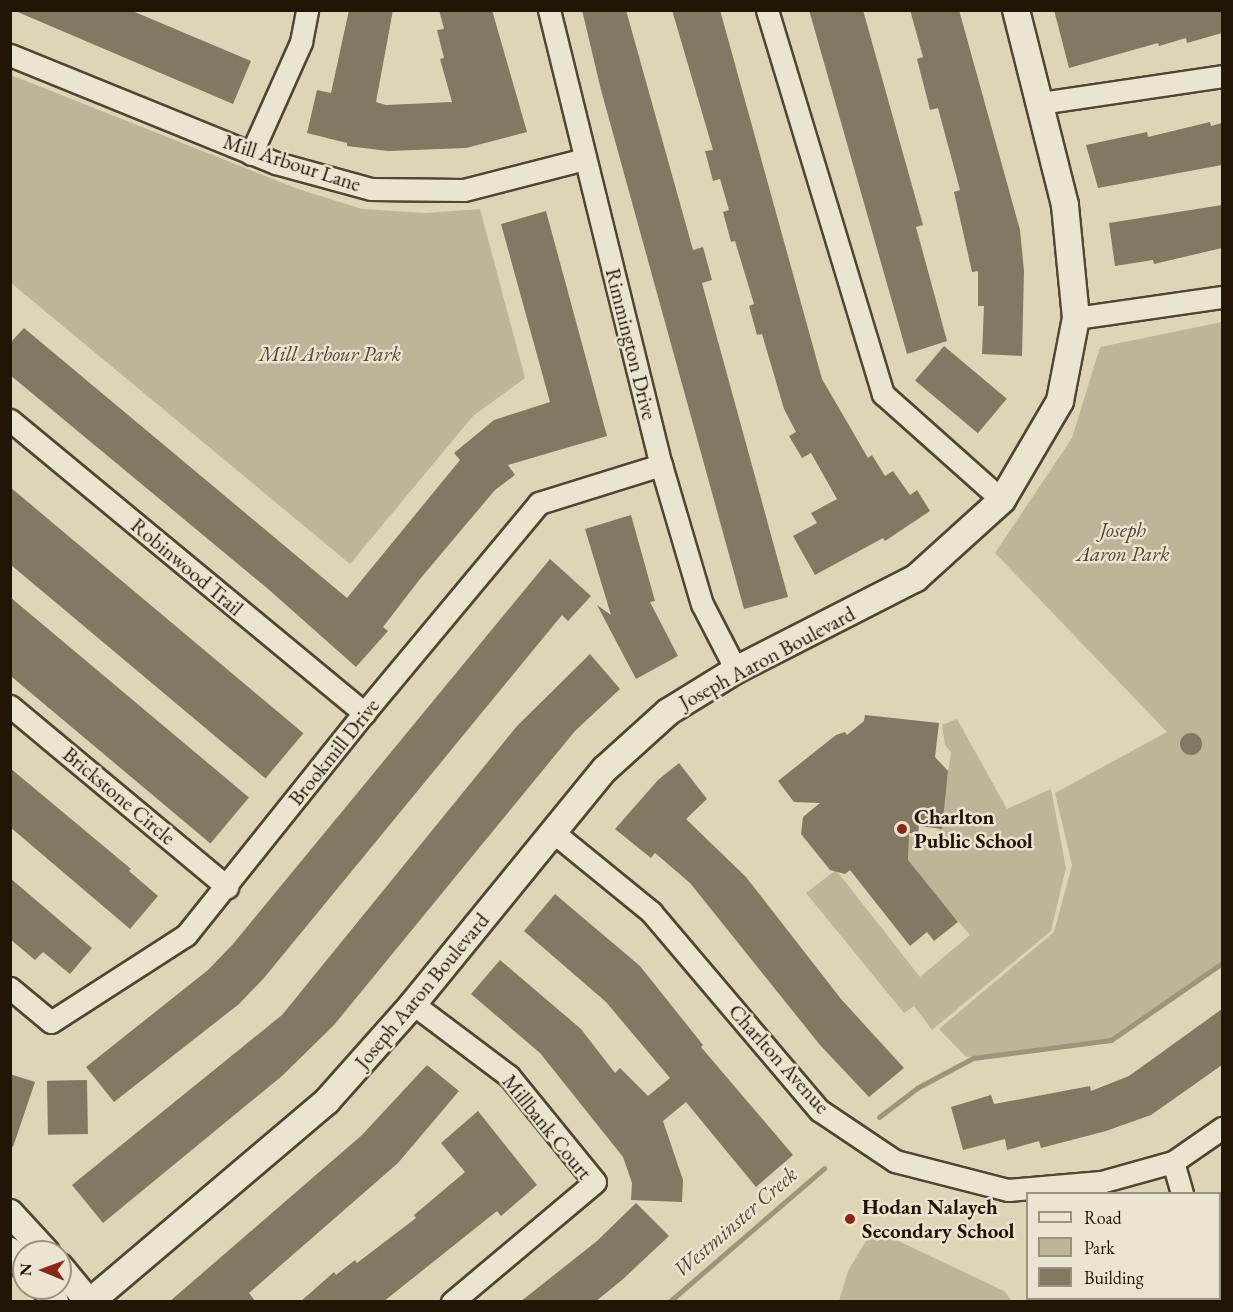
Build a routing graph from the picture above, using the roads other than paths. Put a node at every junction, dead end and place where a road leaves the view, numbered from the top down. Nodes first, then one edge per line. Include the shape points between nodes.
1 (307, 10) edge
2 (549, 10) edge
3 (767, 10) edge
4 (1016, 10) edge
5 (10, 55) edge
6 (1222, 76) edge
7 (1040, 103) junction
8 (251, 154) junction
9 (585, 159) junction
10 (1222, 297) edge
11 (1076, 318) junction
12 (10, 420) edge
13 (661, 465) junction
14 (1002, 500) junction
15 (736, 670) junction
16 (10, 706) edge
17 (364, 713) junction
18 (553, 832) junction
19 (227, 887) junction
20 (10, 988) edge
21 (413, 1004) junction
22 (1222, 1128) edge
23 (1173, 1162) junction
24 (1181, 1192) edge
25 (10, 1213) edge
26 (35, 1240) edge
27 (72, 1281) edge
28 (89, 1302) edge
29 (452, 1302) edge

1 - 8 street via 301,42
2 - 9 street, Rimmington Drive
3 - 14 street via 883,394
4 - 7 street, Joseph Aaron Boulevard
5 - 8 street, Mill Arbour Lane
6 - 7 street
7 - 11 street, Joseph Aaron Boulevard via 1065,204
8 - 9 street, Mill Arbour Lane via 371,189 464,190
9 - 13 street, Rimmington Drive
10 - 11 street
11 - 14 street, Joseph Aaron Boulevard via 1060,400
12 - 17 street, Robinwood Trail
13 - 15 street, Rimmington Drive via 702,604
13 - 17 street, Brookmill Drive via 539,503
14 - 15 street, Joseph Aaron Boulevard via 916,578
15 - 18 street, Joseph Aaron Boulevard via 668,712 605,769
16 - 19 street, Brickstone Circle
17 - 19 street, Brookmill Drive
18 - 21 street, Joseph Aaron Boulevard
18 - 23 street, Charlton Avenue via 651,912 819,1110 895,1161 1008,1190 1101,1182
19 - 20 street, Brookmill Drive via 186,936 51,1022
21 - 28 street, Joseph Aaron Boulevard via 327,1101
21 - 29 street, Millbank Court via 509,1076 595,1182
22 - 23 street, Charlton Avenue
23 - 24 street
25 - 26 street
27 - 28 street

